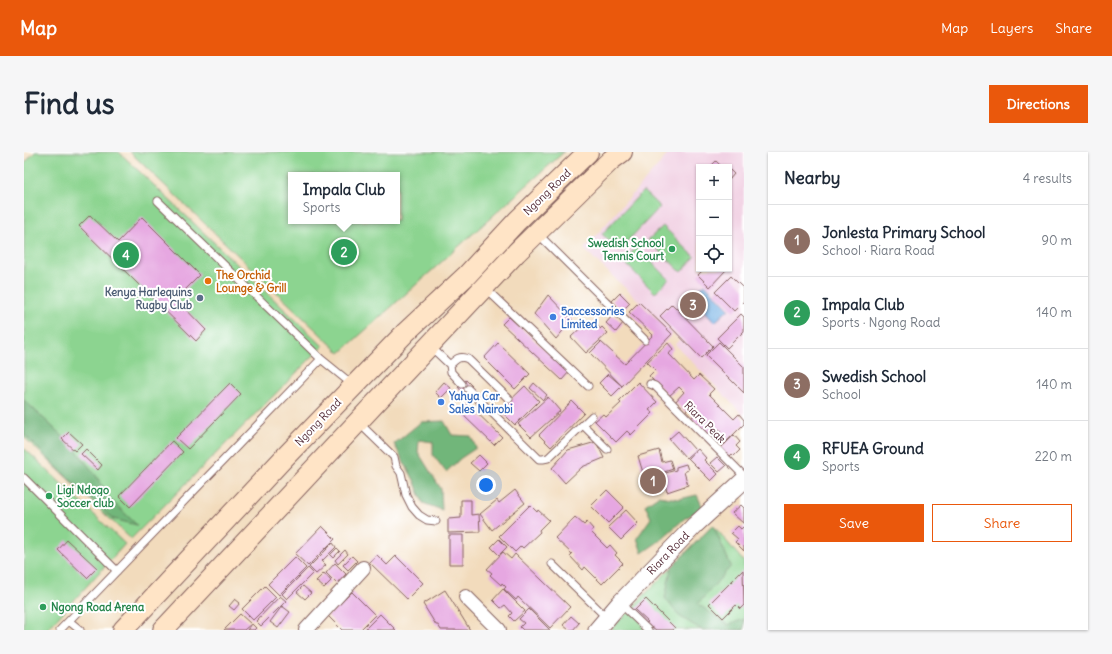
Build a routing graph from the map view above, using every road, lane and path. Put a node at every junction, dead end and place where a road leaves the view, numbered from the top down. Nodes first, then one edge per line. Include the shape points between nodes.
1 (588, 152) edge
2 (622, 152) edge
3 (158, 201) dead end
4 (536, 233) junction
5 (484, 287) junction
6 (645, 340) dead end
7 (429, 346) junction
8 (321, 359) junction
9 (450, 365) junction
10 (650, 384) dead end
11 (354, 386) junction
12 (588, 386) dead end
13 (509, 400) dead end
14 (592, 416) dead end
15 (358, 422) junction
16 (583, 425) junction
17 (607, 449) dead end
18 (744, 476) edge
19 (24, 478) edge
20 (744, 480) edge
21 (436, 521) dead end
22 (552, 564) dead end
23 (363, 568) dead end
24 (117, 571) junction
25 (466, 597) dead end
26 (624, 607) dead end
27 (70, 621) junction
28 (602, 624) edge
29 (60, 630) edge
30 (80, 630) edge
31 (123, 630) edge
32 (163, 630) edge
33 (306, 630) edge
34 (499, 630) edge
35 (648, 630) edge

1 - 11 main road, Ngong Road via 517,221 467,276 406,332
2 - 4 main road, Ngong Road
3 - 8 lane
4 - 5 main road, Ngong Road
4 - 6 lane
5 - 7 main road, Ngong Road
5 - 12 lane
7 - 9 lane
7 - 15 main road, Ngong Road
8 - 11 lane
8 - 24 lane
9 - 13 lane via 459,357 468,359
9 - 16 lane via 451,372 465,387 543,460
10 - 18 lane, Riara Peak via 655,386
11 - 31 main road, Ngong Road
14 - 16 lane
15 - 21 lane via 394,457 406,495 418,515
15 - 32 main road, Ngong Road
16 - 17 lane
19 - 24 lane
20 - 28 street, Riara Road via 695,525
22 - 28 lane
23 - 33 street
24 - 27 lane
25 - 34 street
26 - 35 lane
27 - 29 lane
27 - 30 lane

